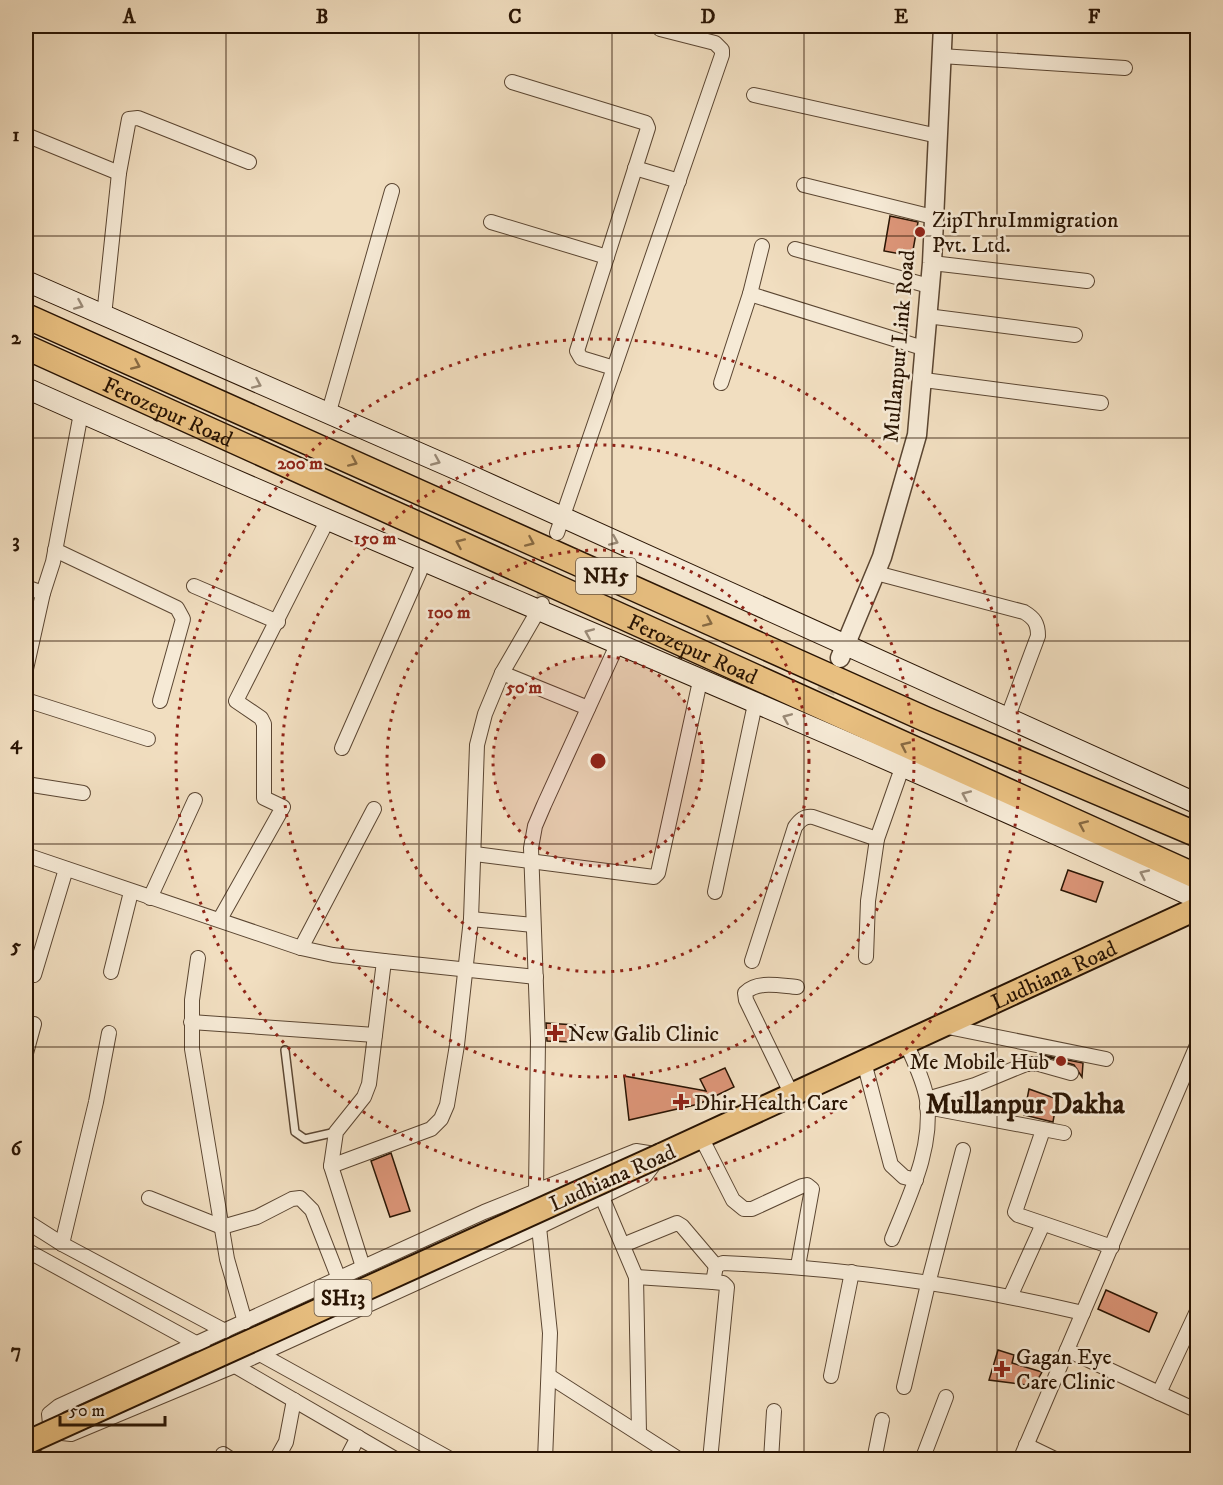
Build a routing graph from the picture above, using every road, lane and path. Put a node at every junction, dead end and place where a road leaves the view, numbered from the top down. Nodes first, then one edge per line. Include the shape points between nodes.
1 (943, 26) edge
2 (660, 29) dead end
3 (941, 56) junction
4 (1125, 68) dead end
5 (512, 82) dead end
6 (754, 95) dead end
7 (26, 135) edge
8 (938, 136) junction
9 (249, 162) dead end
10 (635, 168) junction
11 (119, 172) junction
12 (679, 182) junction
13 (804, 185) dead end
14 (392, 191) dead end
15 (933, 217) junction
16 (491, 222) dead end
17 (762, 246) dead end
18 (795, 249) dead end
19 (607, 257) junction
20 (932, 263) junction
21 (1087, 280) dead end
22 (26, 281) edge
23 (929, 286) junction
24 (750, 294) junction
25 (26, 316) edge
26 (104, 316) junction
27 (927, 316) junction
28 (1074, 335) dead end
29 (26, 347) edge
30 (926, 349) junction
31 (614, 368) junction
32 (924, 380) junction
33 (721, 383) dead end
34 (26, 388) edge
35 (1101, 403) dead end
36 (81, 413) junction
37 (328, 415) junction
38 (327, 521) junction
39 (559, 525) junction
40 (55, 550) junction
41 (424, 562) junction
42 (876, 573) junction
43 (194, 586) dead end
44 (26, 588) edge
45 (43, 593) junction
46 (540, 608) junction
47 (278, 622) junction
48 (617, 645) junction
49 (843, 652) junction
50 (26, 669) edge
51 (502, 673) junction
52 (700, 681) junction
53 (26, 700) edge
54 (160, 701) dead end
55 (755, 704) junction
56 (588, 708) junction
57 (1007, 719) junction
58 (148, 739) dead end
59 (342, 748) dead end
60 (902, 768) junction
61 (26, 784) edge
62 (83, 793) dead end
63 (195, 800) dead end
64 (1197, 804) edge
65 (374, 809) dead end
66 (1193, 832) edge
67 (877, 839) junction
68 (475, 854) junction
69 (26, 855) edge
70 (532, 862) junction
71 (66, 869) junction
72 (1197, 877) edge
73 (131, 892) junction
74 (715, 892) dead end
75 (150, 898) junction
76 (1197, 899) edge
77 (1197, 908) edge
78 (220, 919) junction
79 (471, 919) junction
80 (533, 924) junction
81 (301, 948) junction
82 (866, 957) dead end
83 (198, 958) dead end
84 (384, 961) junction
85 (752, 961) dead end
86 (111, 972) dead end
87 (464, 972) junction
88 (34, 975) dead end
89 (536, 977) junction
90 (797, 987) dead end
91 (191, 1022) junction
92 (34, 1024) dead end
93 (943, 1026) junction
94 (109, 1033) dead end
95 (375, 1035) junction
96 (906, 1043) junction
97 (1197, 1043) edge
98 (285, 1050) dead end
99 (26, 1053) edge
100 (1106, 1059) dead end
101 (864, 1062) junction
102 (1194, 1065) edge
103 (1071, 1073) dead end
104 (792, 1095) junction
105 (927, 1103) junction
106 (1042, 1130) junction
107 (336, 1132) junction
108 (1064, 1133) dead end
109 (701, 1137) junction
110 (963, 1150) dead end
111 (661, 1155) junction
112 (331, 1166) junction
113 (916, 1180) junction
114 (536, 1191) junction
115 (602, 1197) junction
116 (149, 1198) dead end
117 (26, 1221) edge
118 (1043, 1224) junction
119 (222, 1227) junction
120 (539, 1227) junction
121 (892, 1239) dead end
122 (62, 1244) junction
123 (623, 1245) junction
124 (1112, 1247) junction
125 (26, 1250) edge
126 (716, 1266) junction
127 (798, 1266) junction
128 (363, 1268) junction
129 (852, 1272) junction
130 (636, 1277) junction
131 (339, 1279) junction
132 (712, 1282) junction
133 (928, 1284) junction
134 (1010, 1297) junction
135 (181, 1307) junction
136 (1197, 1309) edge
137 (1083, 1313) junction
138 (245, 1322) junction
139 (168, 1328) junction
140 (225, 1331) junction
141 (197, 1343) junction
142 (1067, 1350) junction
143 (260, 1354) junction
144 (234, 1366) junction
145 (549, 1376) junction
146 (831, 1376) dead end
147 (904, 1387) dead end
148 (1159, 1394) junction
149 (946, 1397) dead end
150 (294, 1400) junction
151 (774, 1411) dead end
152 (1197, 1411) edge
153 (882, 1420) dead end
154 (639, 1433) junction
155 (358, 1437) junction
156 (26, 1443) edge
157 (1026, 1445) junction
158 (276, 1460) edge
159 (346, 1460) edge
160 (397, 1460) edge
161 (452, 1460) edge
162 (545, 1460) edge
163 (680, 1460) edge
164 (710, 1460) edge
165 (771, 1460) edge
166 (874, 1460) edge
167 (922, 1460) edge
168 (1020, 1460) edge
169 (1057, 1460) edge

1 - 3 street, Mullanpur Link Road
2 - 12 street via 715,43 722,50
3 - 4 street
3 - 8 street, Mullanpur Link Road
5 - 10 street via 642,119 648,128
6 - 8 street
7 - 11 street
8 - 15 street, Mullanpur Link Road
9 - 11 street via 132,117 126,123
10 - 12 street
10 - 19 street
11 - 26 street
12 - 31 street
13 - 15 street
14 - 37 street
15 - 20 street, Mullanpur Link Road
16 - 19 street
17 - 24 street
18 - 23 street
19 - 31 street via 577,351 581,358
20 - 21 street
20 - 23 street, Mullanpur Link Road
22 -> 26 main road
23 - 27 street, Mullanpur Link Road
24 - 30 street
24 - 33 street
25 -> 66 highway, NH5 via 925,719
26 -> 37 main road
27 - 28 street
27 - 30 street, Mullanpur Link Road
72 -> 29 highway, Ferozepur Road / NH5
30 - 32 street, Mullanpur Link Road
31 - 39 street
32 - 35 street
32 - 42 street, Mullanpur Link Road via 909,468
34 - 36 main road
36 - 38 main road
36 - 40 street
37 -> 39 main road
38 - 41 main road
38 - 47 street
39 -> 49 main road
40 - 45 street
40 - 54 street via 182,613
41 - 46 main road
41 - 59 street
42 - 49 street, Mullanpur Link Road
42 - 57 street via 1032,616 1038,625 1038,636
43 - 47 street
44 - 45 street
45 - 50 street
48 -> 46 main road
46 - 51 street
47 - 78 street via 236,701 264,724 264,798 281,805 282,810
48 - 52 main road
48 - 56 street
49 - 57 main road
51 - 56 street
51 - 68 street via 477,745
52 - 55 main road
52 - 70 street via 654,877
53 - 58 street
60 -> 55 main road via 813,724
55 - 74 street
56 - 70 street via 535,826
57 - 64 main road
60 - 67 street
76 -> 60 main road
61 - 62 street
63 - 75 street
65 - 81 street
67 - 82 street via 868,902
67 - 85 street via 813,817 800,820
68 - 70 street
68 - 79 street
69 - 71 street
70 - 80 street
71 - 73 street
71 - 88 street
73 - 75 street
73 - 86 street
75 - 78 street
77 - 93 main road, Ludhiana Road / SH13
78 - 81 street
79 - 80 street
79 - 87 street
80 - 89 street
81 - 84 street
83 - 91 street
84 - 87 street
84 - 95 street
87 - 89 street
87 - 112 street via 457,1045 447,1106 441,1119 417,1135
89 - 114 street
90 - 104 street via 758,985 746,993
91 - 95 street
91 - 119 street via 192,1049
92 - 99 street
93 - 96 main road, Ludhiana Road / SH13
93 - 100 street
94 - 122 street
95 - 107 street via 364,1097
96 - 101 main road, Ludhiana Road / SH13
96 - 105 street
97 - 102 street
98 - 107 lane via 295,1132 305,1139
101 - 104 main road, Ludhiana Road / SH13
101 - 113 street via 891,1165 904,1177
102 - 124 street
103 - 105 street via 1026,1064
104 - 109 main road, Ludhiana Road / SH13
105 - 106 street
105 - 113 street via 925,1150
106 - 108 street
106 - 118 street via 1015,1208 1018,1215
107 - 112 street
109 - 111 main road, Ludhiana Road / SH13
109 - 127 street via 733,1200 744,1209 802,1186 812,1189
110 - 133 street
111 - 114 street via 636,1150
111 - 115 street via 645,1176
111 - 156 main road, Ludhiana Road / SH13, bridge
112 - 128 street
113 - 121 street
114 - 128 street
115 - 120 street
115 - 123 street
116 - 119 street
117 - 122 street
118 - 124 street
118 - 134 street
119 - 131 street via 300,1198 312,1210
119 - 138 street
120 - 143 street
120 - 145 street via 550,1333
122 - 135 street
123 - 126 street via 677,1223
123 - 130 street
124 - 137 street
125 - 139 street
126 - 127 street
126 - 132 street
127 - 129 street
128 - 131 street
129 - 133 street
129 - 146 street
130 - 132 street
130 - 154 street
131 - 138 street
132 - 164 street via 727,1287
133 - 134 street
133 - 147 street
134 - 137 street
135 - 139 street
135 - 140 street
136 - 148 street
137 - 142 street
138 - 140 street
139 - 141 street
140 - 141 street
141 - 144 street
141 - 144 street via 59,1406 50,1414 50,1424 71,1434
142 - 148 street
142 - 157 street
143 - 144 street
143 - 161 street
144 - 150 street
145 - 154 street
145 - 162 street
148 - 152 street
149 - 167 street
150 - 155 street
150 - 158 street via 286,1442
151 - 165 street
153 - 166 street
154 - 163 street
155 - 159 street
155 - 160 street
157 - 168 street
157 - 169 street

